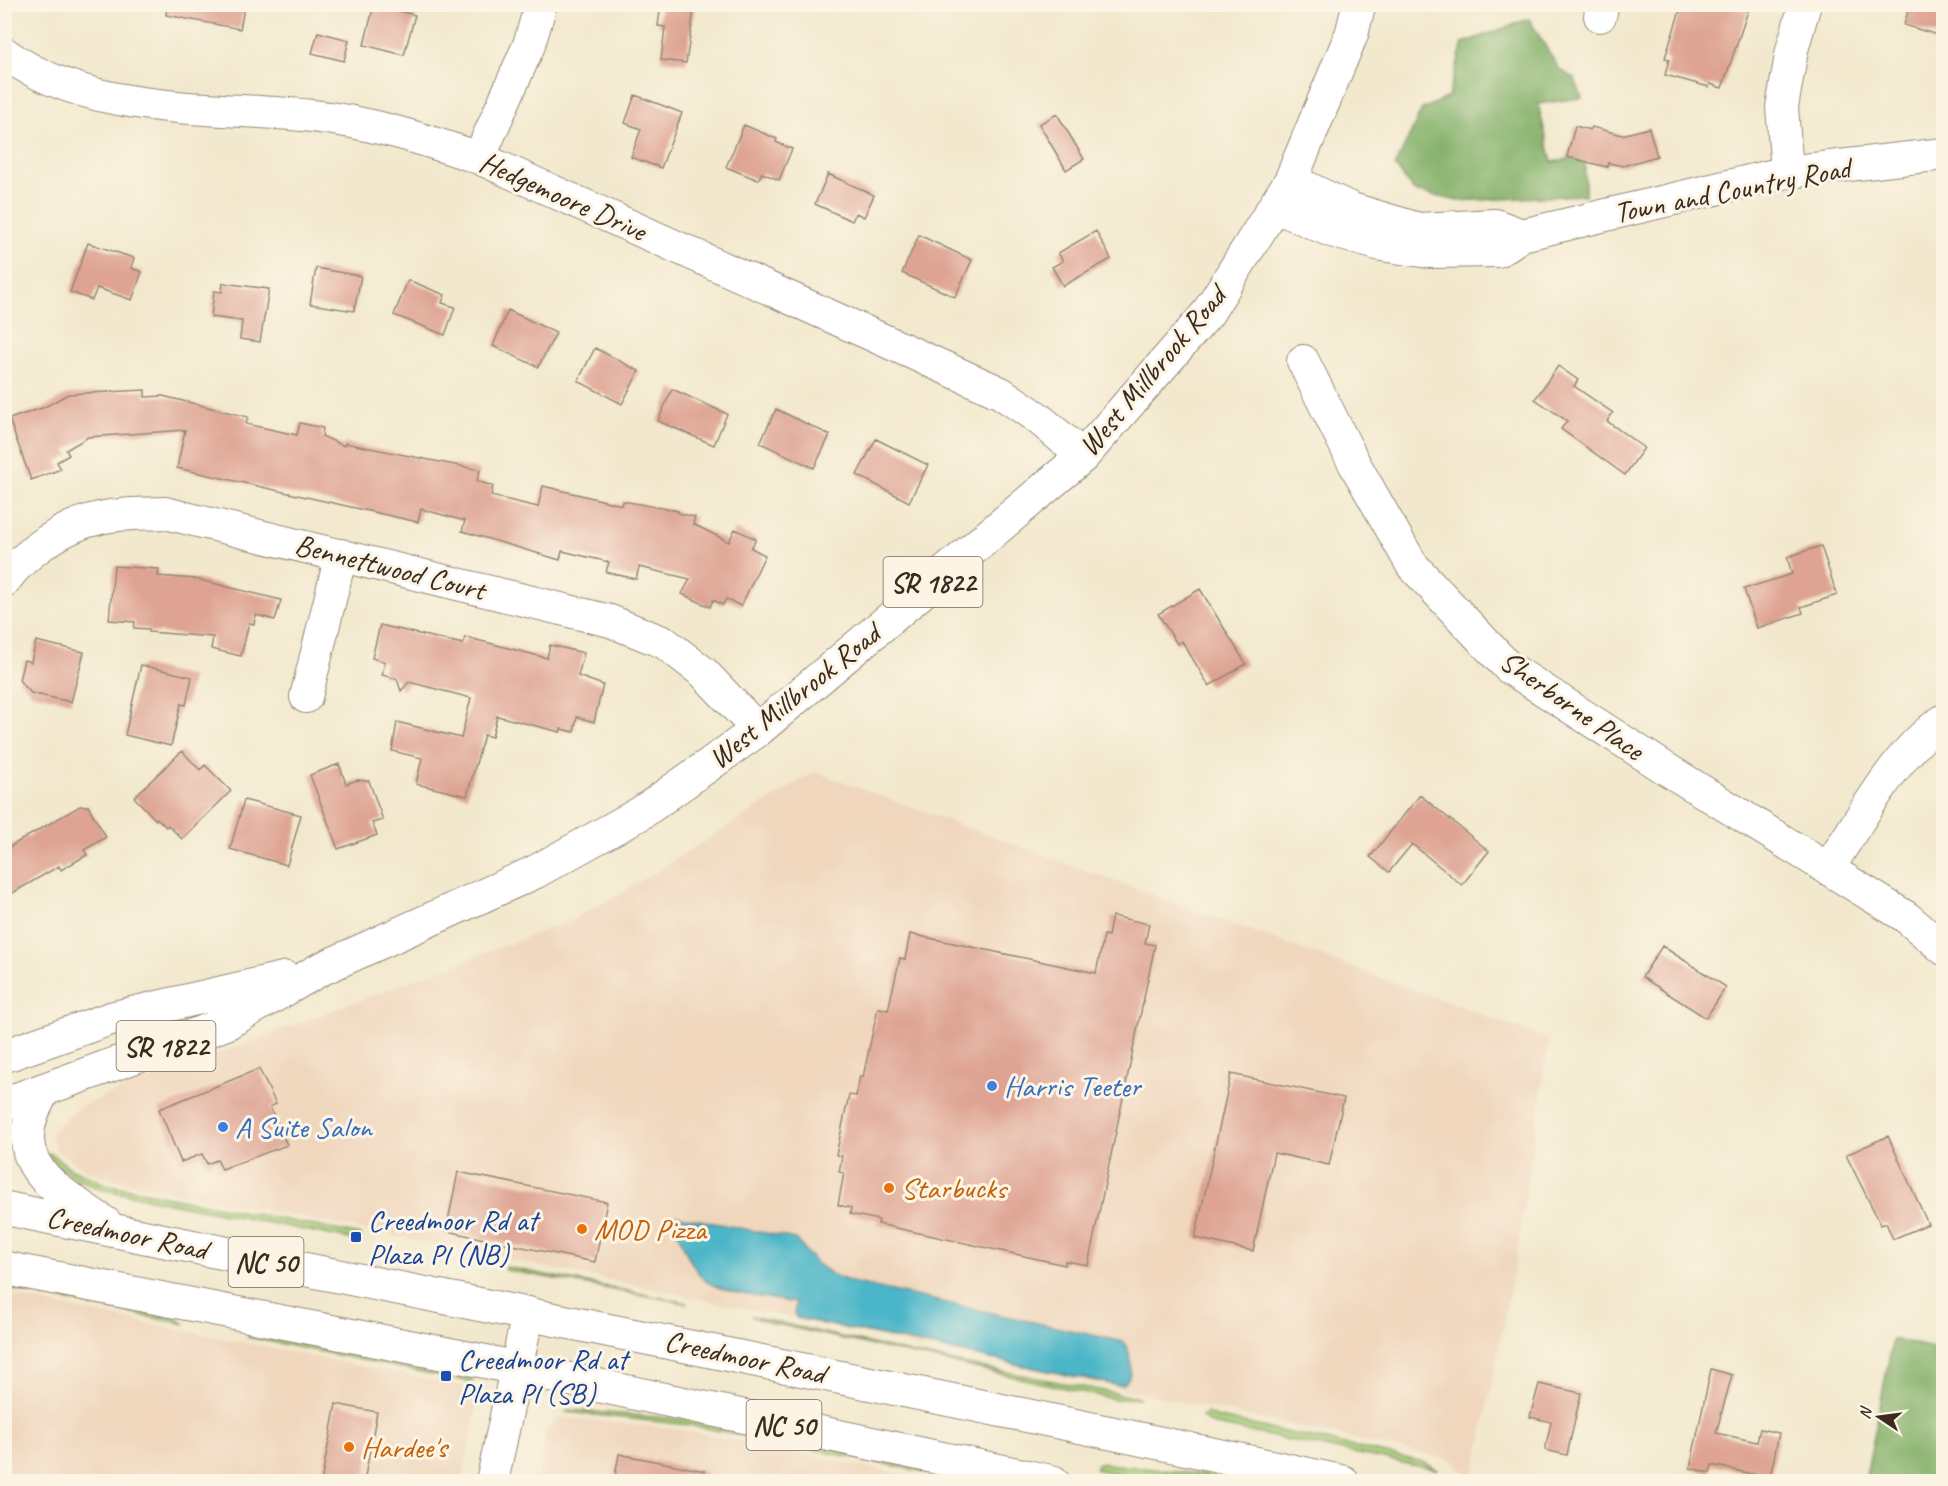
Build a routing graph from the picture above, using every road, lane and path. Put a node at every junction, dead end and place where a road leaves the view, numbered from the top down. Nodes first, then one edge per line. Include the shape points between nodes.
1 (541, 4) edge
2 (1359, 4) edge
3 (1805, 4) edge
4 (4, 53) edge
5 (1944, 154) edge
6 (479, 158) junction
7 (1787, 172) junction
8 (1282, 193) junction
9 (1303, 361) dead end
10 (1083, 456) junction
11 (341, 555) junction
12 (4, 581) edge
13 (306, 697) dead end
14 (1944, 720) edge
15 (758, 730) junction
16 (1829, 867) junction
17 (1944, 949) edge
18 (319, 970) junction
19 (4, 1056) edge
20 (44, 1089) junction
21 (4, 1104) edge
22 (4, 1208) edge
23 (115, 1230) junction
24 (4, 1268) edge
25 (528, 1313) junction
26 (515, 1368) junction
27 (492, 1482) edge
28 (1053, 1482) edge
29 (1342, 1482) edge

1 - 6 street via 530,45
2 - 8 main road, West Millbrook Road / SR 1822 via 1352,33
3 - 7 street via 1782,107
4 - 6 street, Hedgemoore Drive via 46,76 98,96 162,106 364,123
5 - 7 street, Town and Country Road
6 - 10 street, Hedgemoore Drive via 1001,393
7 - 8 street, Town and Country Road via 1522,235 1495,225 1419,229
8 - 10 main road, West Millbrook Road / SR 1822 via 1207,314
9 - 16 street, Sherborne Place via 1354,463 1412,565 1508,667
10 - 15 main road, West Millbrook Road / SR 1822
11 - 12 street, Bennettwood Court via 154,513 99,518 65,532 20,560
11 - 13 street
11 - 15 street, Bennettwood Court via 610,621 665,642 711,680
14 - 16 street via 1928,730 1890,776
15 - 18 main road, West Millbrook Road / SR 1822 via 641,813 535,872
16 - 17 street, Sherborne Place via 1906,916
18 - 19 main road, West Millbrook Road via 112,1018
18 - 20 main road, West Millbrook Road / SR 1822 via 225,1024
20 - 21 main road, West Millbrook Road / SR 1822
20 - 23 main road via 24,1123 21,1141 25,1156 47,1182
22 - 23 main road, Creedmoor Road / NC 50
23 - 25 main road, Creedmoor Road / NC 50
24 - 26 main road, Creedmoor Road / NC 50
25 - 26 street
25 - 29 main road, Creedmoor Road / NC 50
26 - 27 street
26 - 28 main road, Creedmoor Road / NC 50

